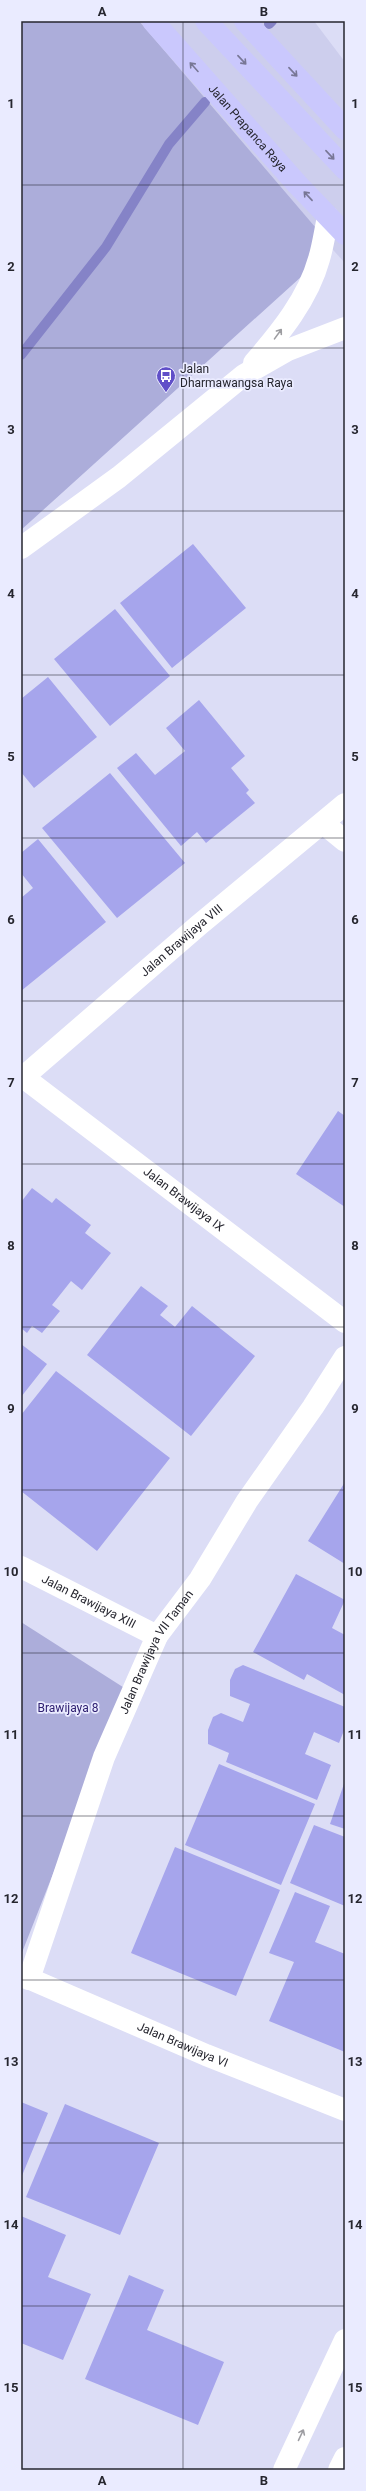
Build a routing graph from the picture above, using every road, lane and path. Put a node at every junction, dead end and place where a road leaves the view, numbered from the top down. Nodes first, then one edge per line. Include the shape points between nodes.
1 (152, 21) edge
2 (206, 21) edge
3 (247, 22) edge
4 (345, 129) edge
5 (345, 169) edge
6 (328, 217) junction
7 (345, 234) edge
8 (345, 328) edge
9 (244, 375) junction
10 (21, 548) edge
11 (345, 804) edge
12 (323, 823) junction
13 (345, 841) edge
14 (22, 1078) edge
15 (345, 1322) edge
16 (345, 1357) edge
17 (21, 1567) edge
18 (157, 1636) junction
19 (25, 1977) edge
20 (345, 2110) edge
21 (345, 2340) edge
22 (345, 2458) edge
23 (284, 2470) edge
24 (339, 2470) edge

6 -> 1 main road, Jalan Prapanca Raya
2 -> 5 main road
3 -> 4 main road
6 - 7 main road, Jalan Prapanca Raya
9 -> 6 street via 301,301 319,260
8 - 9 street via 288,350
9 - 10 street via 119,477
11 - 12 street, Jalan Brawijaya VIII
12 - 13 street
12 - 14 street, Jalan Brawijaya VIII via 199,925
14 - 15 street, Jalan Brawijaya IX
16 - 18 street, Jalan Brawijaya VII Taman via 247,1501 200,1579
17 - 18 street, Jalan Brawijaya XIII
18 - 19 street, Jalan Brawijaya VII Taman via 104,1757
19 - 20 street, Jalan Brawijaya VI via 206,2055
23 -> 21 street
22 - 24 street

